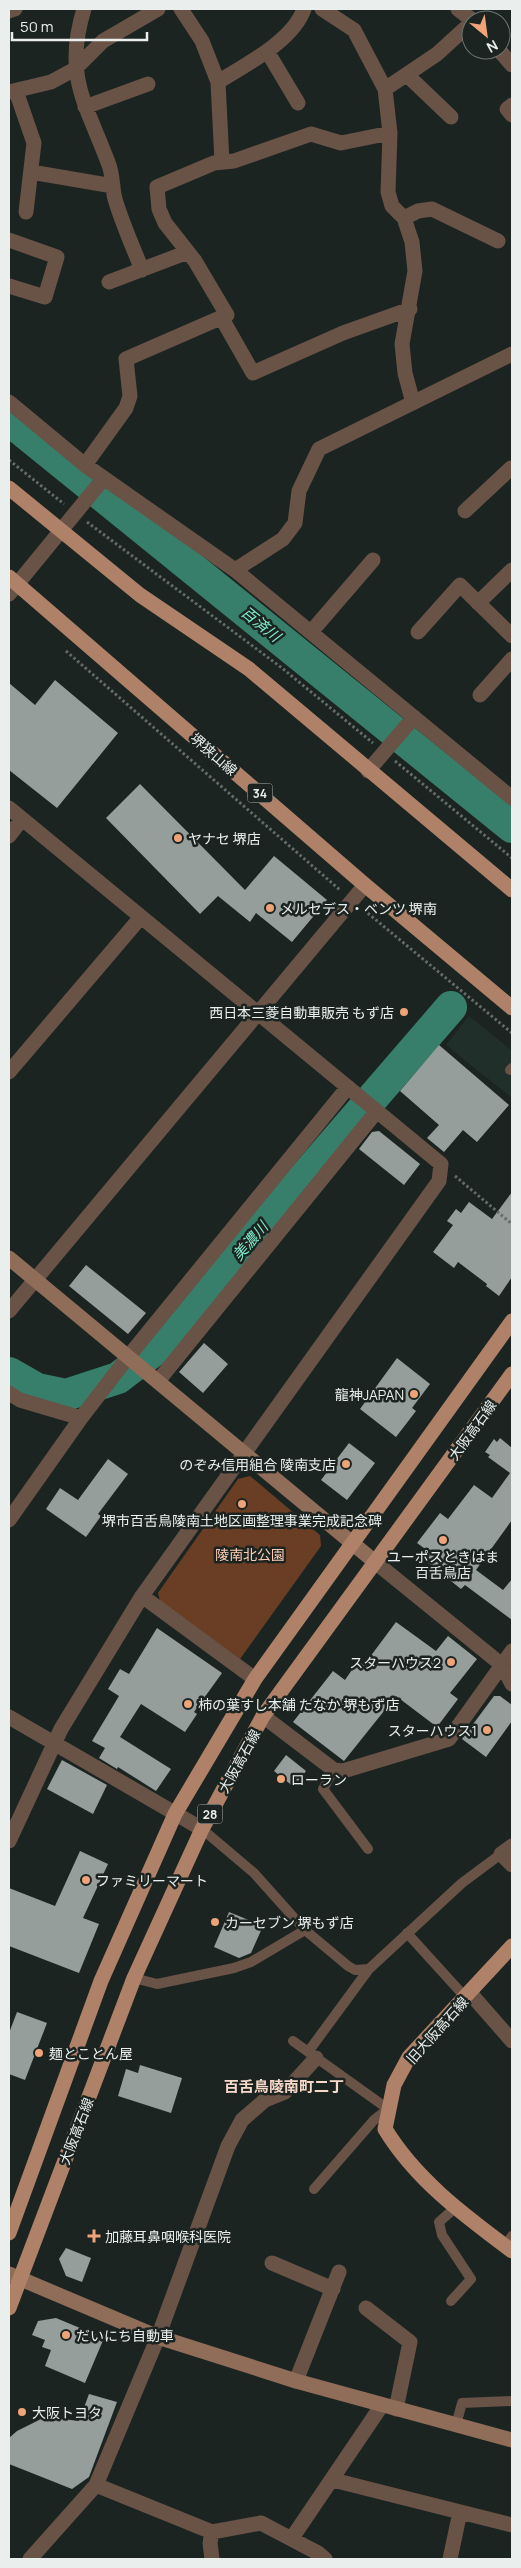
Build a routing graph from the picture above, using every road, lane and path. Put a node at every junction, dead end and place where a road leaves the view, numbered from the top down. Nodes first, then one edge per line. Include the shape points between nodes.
1 (15, 9) edge
2 (84, 9) edge
3 (158, 9) edge
4 (181, 9) edge
5 (304, 9) edge
6 (322, 9) edge
7 (9, 11) edge
8 (461, 26) edge
9 (267, 51) junction
10 (75, 69) junction
11 (406, 75) junction
12 (218, 82) junction
13 (148, 84) dead end
14 (386, 89) junction
15 (12, 92) edge
16 (298, 103) dead end
17 (512, 105) edge
18 (85, 107) junction
19 (512, 114) edge
20 (451, 117) dead end
21 (390, 133) junction
22 (222, 162) junction
23 (30, 172) junction
24 (113, 186) junction
25 (26, 212) dead end
26 (404, 218) junction
27 (9, 240) edge
28 (498, 241) dead end
29 (188, 252) junction
30 (142, 270) junction
31 (109, 282) dead end
32 (9, 286) edge
33 (410, 309) junction
34 (221, 317) junction
35 (512, 354) edge
36 (9, 402) edge
37 (413, 403) junction
38 (9, 460) edge
39 (85, 465) junction
40 (512, 470) edge
41 (101, 482) junction
42 (9, 488) edge
43 (66, 506) dead end
44 (466, 511) dead end
45 (85, 521) dead end
46 (60, 530) junction
47 (373, 560) dead end
48 (235, 570) junction
49 (512, 570) edge
50 (12, 585) edge
51 (478, 603) junction
52 (311, 632) junction
53 (418, 632) dead end
54 (512, 636) edge
55 (60, 645) dead end
56 (512, 659) edge
57 (480, 695) dead end
58 (412, 720) junction
59 (388, 747) junction
60 (368, 770) junction
61 (512, 798) edge
62 (9, 808) edge
63 (22, 819) junction
64 (9, 836) edge
65 (512, 858) edge
66 (365, 885) junction
67 (512, 890) edge
68 (342, 892) dead end
69 (362, 908) dead end
70 (141, 917) junction
71 (512, 1008) edge
72 (258, 1013) junction
73 (512, 1033) edge
74 (9, 1072) edge
75 (351, 1090) junction
76 (375, 1109) junction
77 (441, 1164) junction
78 (512, 1224) edge
79 (9, 1258) edge
80 (35, 1280) junction
81 (9, 1311) edge
82 (512, 1320) edge
83 (128, 1356) junction
84 (512, 1374) edge
85 (158, 1381) junction
86 (9, 1394) edge
87 (81, 1418) junction
88 (243, 1452) junction
89 (9, 1520) edge
90 (352, 1542) junction
91 (375, 1562) junction
92 (142, 1596) junction
93 (512, 1651) edge
94 (502, 1665) junction
95 (255, 1679) junction
96 (512, 1684) edge
97 (263, 1716) junction
98 (9, 1717) edge
99 (53, 1744) junction
100 (334, 1770) junction
101 (175, 1814) junction
102 (202, 1829) junction
103 (9, 1841) edge
104 (368, 1849) dead end
105 (506, 1850) edge
106 (512, 1866) edge
107 (305, 1930) junction
108 (408, 1933) junction
109 (512, 1946) edge
110 (369, 1970) junction
111 (134, 1978) junction
112 (468, 1995) junction
113 (292, 2041) dead end
114 (512, 2041) edge
115 (312, 2055) junction
116 (388, 2109) junction
117 (314, 2189) dead end
118 (455, 2208) junction
119 (9, 2233) edge
120 (510, 2244) edge
121 (272, 2263) dead end
122 (339, 2272) dead end
123 (14, 2277) edge
124 (333, 2289) junction
125 (452, 2301) dead end
126 (9, 2308) edge
127 (366, 2308) dead end
128 (158, 2337) junction
129 (296, 2382) junction
130 (512, 2401) edge
131 (389, 2407) junction
132 (456, 2425) junction
133 (512, 2440) edge
134 (333, 2480) junction
135 (96, 2485) junction
136 (460, 2512) junction
137 (512, 2525) edge
138 (212, 2532) junction
139 (292, 2538) junction
140 (30, 2559) edge
141 (212, 2559) edge
142 (325, 2559) edge
143 (450, 2559) edge

1 - 7 street
2 - 10 street
3 - 10 street via 103,41
4 - 12 street via 202,41
5 - 9 street via 286,35
6 - 14 street via 354,30
8 - 11 street via 437,54
9 - 12 street
9 - 16 street
10 - 15 street via 51,82
10 - 18 street
11 - 14 street
11 - 20 street
12 - 22 street
13 - 18 street
14 - 21 street
15 - 23 street via 34,143
17 - 19 street via 507,109
18 - 24 street via 110,168
21 - 22 street via 341,144 311,134 234,161
21 - 26 street via 388,192 392,206
22 - 29 street via 157,187 159,209 165,223
23 - 24 street
23 - 25 street
24 - 30 street
26 - 28 street via 432,209
26 - 33 street via 412,242 415,271
27 - 32 street via 57,257 45,297
29 - 30 street
29 - 34 street via 227,315
30 - 31 street
33 - 34 street via 343,333 253,373
33 - 37 street via 402,344
34 - 39 street via 126,359 130,396 126,408
35 - 37 street
36 - 39 street
37 - 48 street via 319,449 299,491 295,523 283,539
38 - 43 path
39 - 41 street
40 - 44 street
41 - 46 street
41 - 48 street
42 - 46 main road
45 - 59 path
46 - 50 street
46 - 60 main road via 140,595 249,669
47 - 52 street
48 - 52 street
49 - 51 street
50 - 66 main road, 堺狭山線 / 34
51 - 53 street via 460,585
51 - 54 street
52 - 58 street
55 - 68 path
56 - 57 street
58 - 59 street
58 - 61 street
59 - 60 street
59 - 65 path
60 - 67 main road
62 - 63 street
63 - 64 street
63 - 70 street
66 - 71 main road, 堺狭山線 / 34
66 - 72 street
69 - 73 path
70 - 72 street
70 - 74 street
72 - 75 street
72 - 80 street
75 - 76 street
75 - 83 street
76 - 77 street
76 - 85 street
77 - 78 path
77 - 88 street via 439,1181
79 - 80 street
80 - 81 street
80 - 83 street
82 - 90 main road, 大阪高石線 / 28
83 - 85 street
83 - 87 street
84 - 91 main road, 大阪高石線 / 28
85 - 88 street
86 - 87 street
87 - 89 street
88 - 90 street
88 - 92 street
90 - 91 street
90 - 95 main road, 大阪高石線 / 28
91 - 94 street
91 - 97 main road, 大阪高石線 / 28
92 - 95 street
92 - 99 street
93 - 94 street
94 - 96 street
94 - 100 street via 449,1739 343,1771
95 - 101 main road, 大阪高石線 / 28
97 - 100 street
97 - 102 main road, 大阪高石線 / 28
98 - 99 street
99 - 101 street
99 - 103 street
100 - 104 lane via 323,1789
101 - 102 street
101 - 119 main road, 大阪高石線 / 28 via 101,1981
102 - 107 lane via 254,1873
102 - 111 main road, 大阪高石線 / 28
105 - 106 street
105 - 108 lane via 462,1883
107 - 110 lane via 348,1966 355,1970
107 - 111 lane via 251,1962 234,1968 157,1984
108 - 110 lane
108 - 112 lane
109 - 112 main road, 旧大阪高石線
110 - 115 lane
111 - 123 main road, 大阪高石線 / 28
112 - 114 street
112 - 116 main road, 旧大阪高石線 via 409,2057 394,2085
113 - 115 lane
115 - 116 lane
115 - 128 street via 285,2092 265,2100 242,2120 228,2146
116 - 117 lane via 374,2120
116 - 118 main road, 旧大阪高石線 via 385,2129 398,2151
118 - 120 main road, 旧大阪高石線
118 - 125 lane via 439,2222 442,2236 471,2279
121 - 124 street
122 - 124 street
123 - 126 main road, 大阪高石線 / 28
123 - 128 street
124 - 129 street
127 - 131 street via 410,2342
128 - 129 street
128 - 135 street
129 - 131 street
130 - 132 lane via 462,2403
131 - 132 street
131 - 134 street
132 - 133 street
134 - 136 street
134 - 139 street
135 - 138 street
135 - 140 street
136 - 137 street
136 - 143 street
138 - 139 street via 261,2523
138 - 141 street
139 - 142 street

